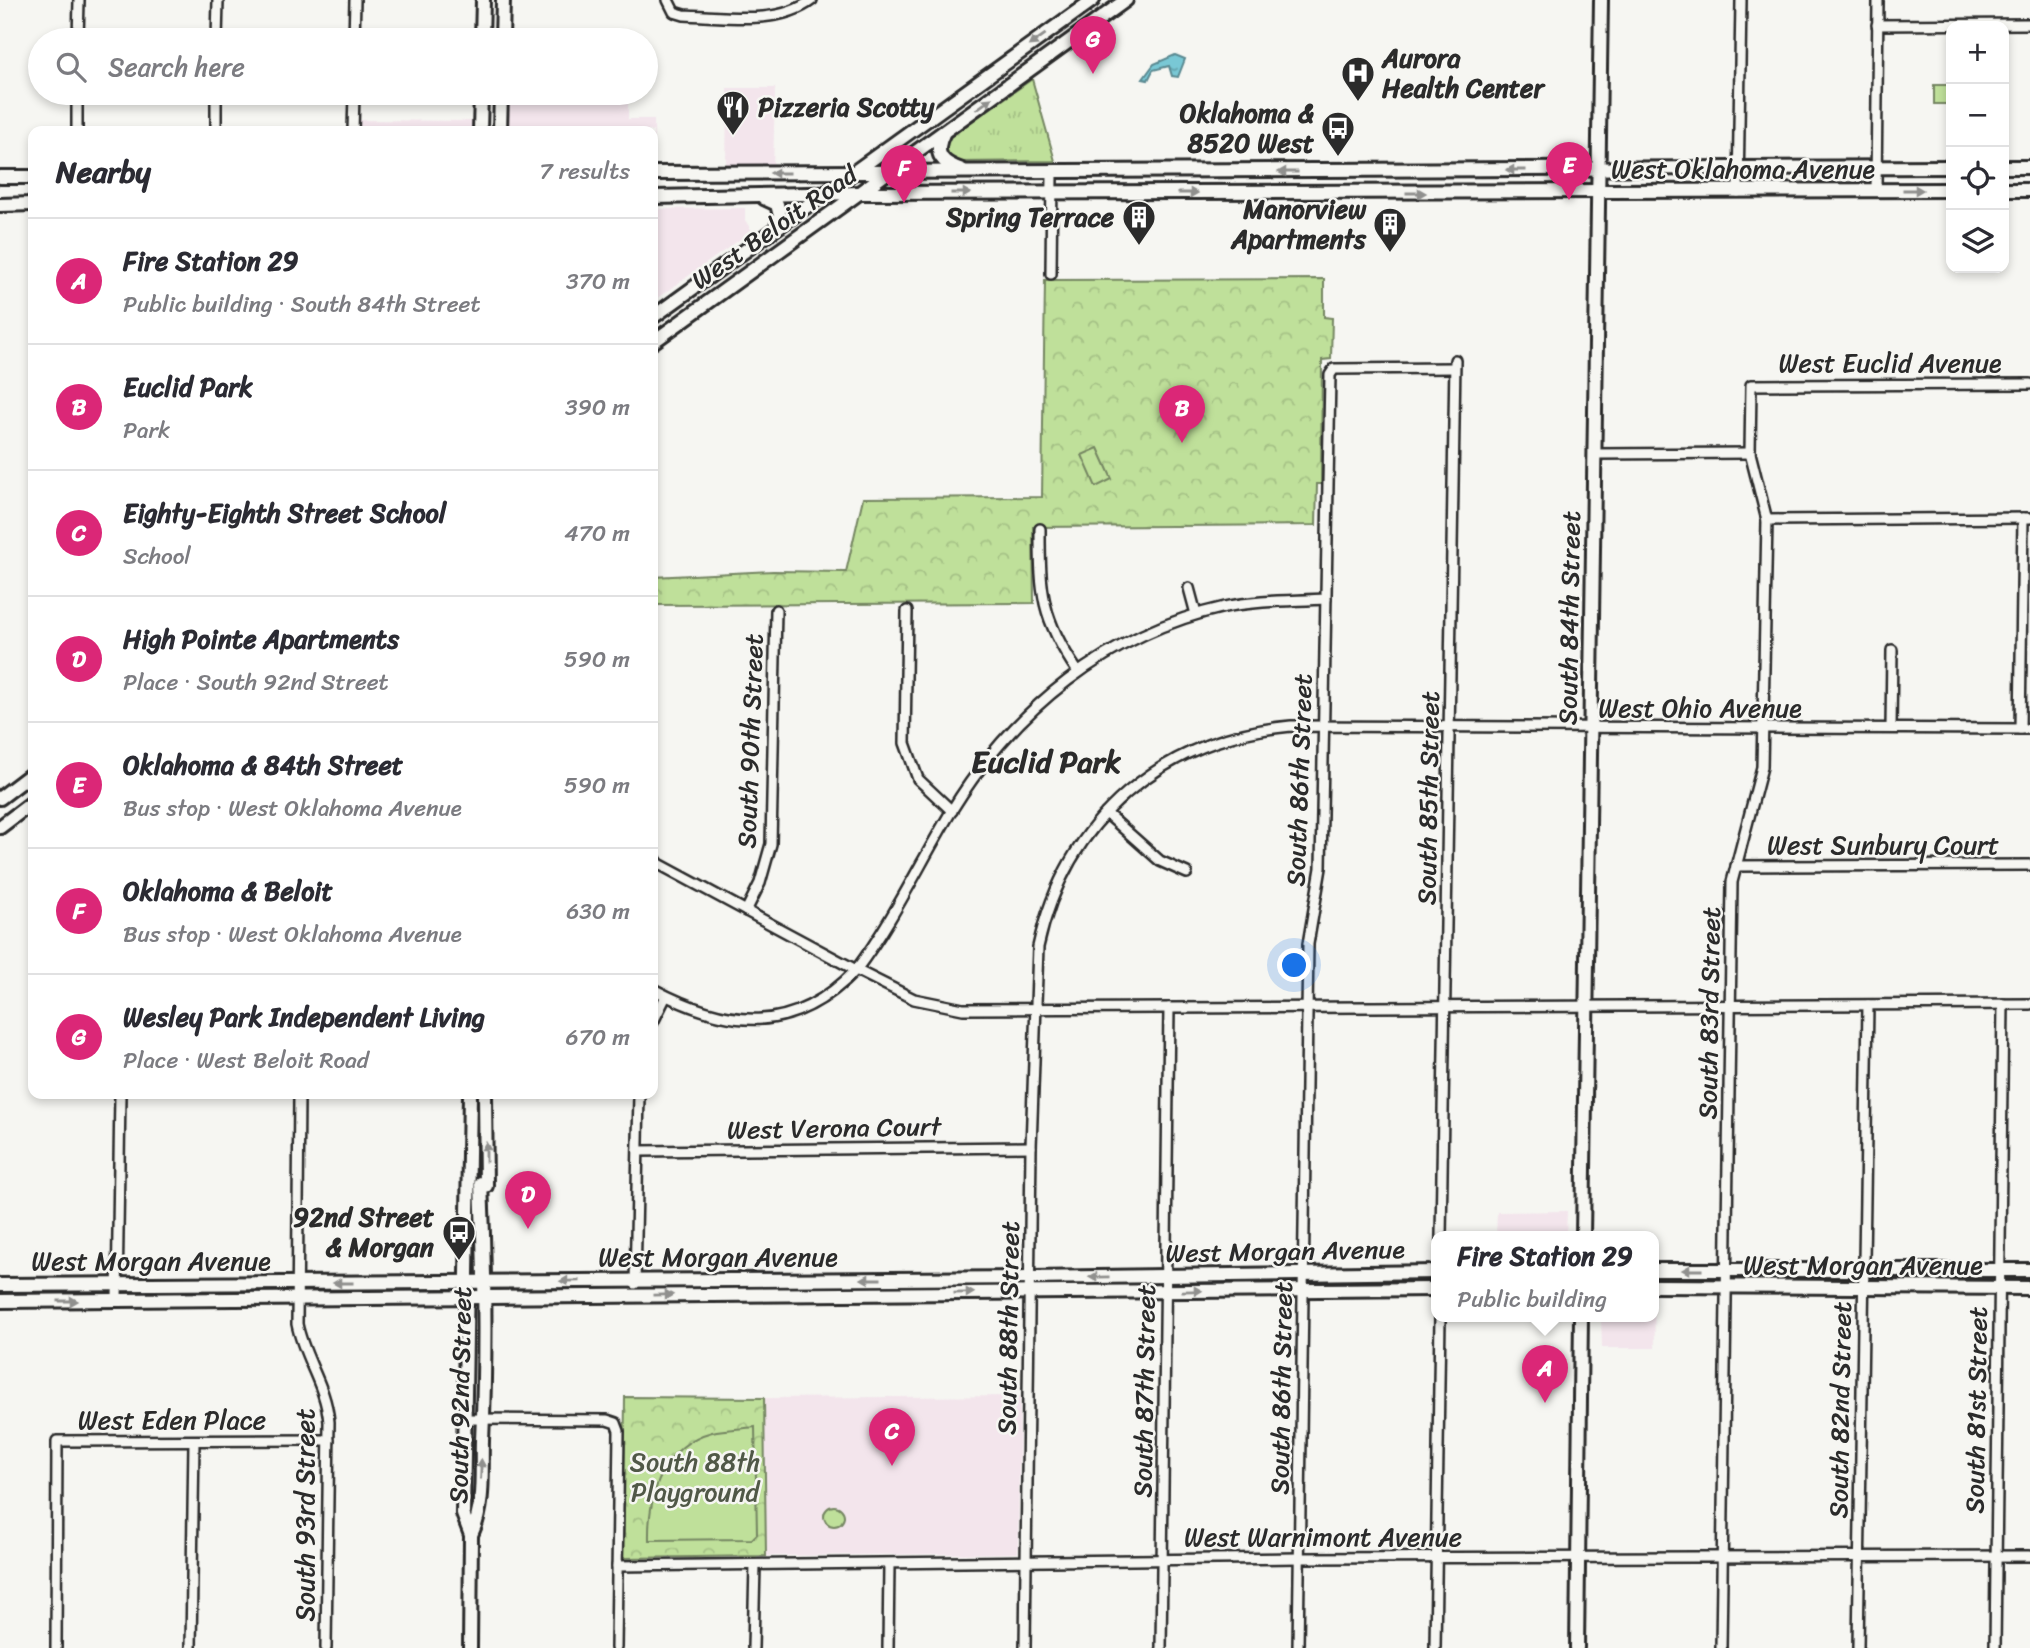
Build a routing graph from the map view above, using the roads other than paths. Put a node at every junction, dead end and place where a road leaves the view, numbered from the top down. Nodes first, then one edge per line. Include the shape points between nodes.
1 (79, 0) edge
2 (218, 0) edge
3 (355, 0) edge
4 (483, 0) edge
5 (503, 0) edge
6 (668, 0) edge
7 (812, 0) edge
8 (1093, 0) edge
9 (1601, 0) edge
10 (1741, 0) edge
11 (1878, 0) edge
12 (1124, 1) edge
13 (2030, 24) edge
14 (1877, 25) junction
15 (78, 28) edge
16 (217, 28) edge
17 (354, 28) edge
18 (482, 28) edge
19 (502, 28) edge
20 (77, 105) edge
21 (216, 105) edge
22 (354, 105) edge
23 (481, 105) edge
24 (501, 105) edge
25 (77, 126) edge
26 (216, 126) edge
27 (353, 126) edge
28 (480, 126) edge
29 (500, 126) edge
30 (943, 134) junction
31 (1946, 167) edge
32 (2009, 167) edge
33 (2030, 167) edge
34 (1876, 168) junction
35 (1739, 169) junction
36 (1598, 170) junction
37 (658, 173) edge
38 (890, 173) junction
39 (972, 173) junction
40 (1052, 173) junction
41 (848, 174) junction
42 (0, 177) edge
43 (28, 177) edge
44 (1946, 190) edge
45 (2009, 190) edge
46 (2030, 190) edge
47 (1876, 191) junction
48 (1738, 192) junction
49 (861, 193) junction
50 (1052, 193) junction
51 (1598, 193) junction
52 (819, 195) junction
53 (750, 196) junction
54 (658, 197) edge
55 (28, 204) edge
56 (0, 205) edge
57 (778, 225) junction
58 (1051, 274) dead end
59 (658, 313) edge
60 (658, 338) edge
61 (1454, 364) joint
62 (2030, 384) edge
63 (1751, 385) joint
64 (1750, 453) junction
65 (1595, 454) junction
66 (2026, 518) edge
67 (1767, 520) junction
68 (1040, 528) dead end
69 (1189, 588) dead end
70 (1326, 599) junction
71 (775, 610) dead end
72 (907, 611) dead end
73 (1196, 614) junction
74 (1892, 650) dead end
75 (1078, 672) junction
76 (1325, 726) junction
77 (1450, 728) junction
78 (1590, 728) junction
79 (1891, 728) junction
80 (1763, 729) junction
81 (2025, 729) edge
82 (28, 776) edge
83 (0, 797) edge
84 (28, 806) edge
85 (951, 811) junction
86 (1106, 813) junction
87 (0, 827) edge
88 (658, 861) edge
89 (2030, 865) edge
90 (1735, 866) junction
91 (1187, 873) dead end
92 (746, 911) junction
93 (856, 970) junction
94 (658, 992) edge
95 (666, 996) junction
96 (1730, 1004) junction
97 (2003, 1004) junction
98 (2030, 1004) edge
99 (1445, 1005) junction
100 (1586, 1005) junction
101 (1868, 1005) junction
102 (1307, 1007) junction
103 (1169, 1008) junction
104 (1034, 1010) junction
105 (658, 1012) edge
106 (120, 1099) edge
107 (299, 1099) edge
108 (470, 1099) edge
109 (485, 1099) edge
110 (639, 1099) edge
111 (1031, 1147) junction
112 (638, 1151) junction
113 (1441, 1231) edge
114 (1583, 1231) edge
115 (1659, 1270) edge
116 (1726, 1270) junction
117 (1863, 1270) junction
118 (1999, 1270) junction
119 (2030, 1270) edge
120 (1431, 1272) edge
121 (1304, 1274) junction
122 (1167, 1275) junction
123 (1031, 1278) junction
124 (838, 1279) junction
125 (635, 1280) junction
126 (117, 1282) junction
127 (467, 1282) junction
128 (485, 1282) junction
129 (542, 1282) junction
130 (296, 1283) junction
131 (403, 1283) junction
132 (0, 1284) edge
133 (1659, 1286) edge
134 (1726, 1286) junction
135 (1863, 1287) junction
136 (1998, 1288) junction
137 (2030, 1288) edge
138 (1303, 1289) junction
139 (1431, 1289) edge
140 (1166, 1291) junction
141 (1031, 1292) junction
142 (838, 1294) junction
143 (636, 1296) junction
144 (467, 1297) junction
145 (485, 1297) junction
146 (542, 1297) junction
147 (402, 1298) junction
148 (297, 1299) junction
149 (117, 1300) junction
150 (0, 1301) edge
151 (1440, 1322) edge
152 (1581, 1322) edge
153 (465, 1419) junction
154 (483, 1420) junction
155 (329, 1440) junction
156 (194, 1441) junction
157 (471, 1535) junction
158 (1722, 1556) junction
159 (1859, 1556) junction
160 (1996, 1556) junction
161 (2030, 1556) edge
162 (1579, 1557) junction
163 (1299, 1558) junction
164 (1436, 1558) junction
165 (1162, 1559) junction
166 (1026, 1562) junction
167 (889, 1564) junction
168 (755, 1565) junction
169 (617, 1566) junction
170 (56, 1648) edge
171 (191, 1648) edge
172 (326, 1648) edge
173 (470, 1648) edge
174 (616, 1648) edge
175 (753, 1648) edge
176 (888, 1648) edge
177 (1024, 1648) edge
178 (1161, 1648) edge
179 (1298, 1648) edge
180 (1435, 1648) edge
181 (1577, 1648) edge
182 (1721, 1648) edge
183 (1858, 1648) edge
184 (1995, 1648) edge

1 - 15 street
2 - 16 street
3 - 17 street
4 - 18 street
5 - 19 street
6 - 7 street via 674,12 684,15 765,16 791,13
8 -> 41 street, West Beloit Road
9 - 36 street, South 84th Street
10 - 35 street
11 - 14 street
30 -> 12 street, West Beloit Road
13 - 14 street
14 - 34 street
20 - 25 street
21 - 26 street
22 - 27 street
23 - 28 street
24 - 29 street
30 - 38 street, West Beloit Road
30 - 39 street via 937,149 942,160
31 - 34 street, West Oklahoma Avenue
32 - 33 street
34 - 35 street, West Oklahoma Avenue
34 - 47 street
35 - 36 street, West Oklahoma Avenue
35 - 48 street
36 -> 40 street, West Oklahoma Avenue
36 - 51 street, South 84th Street
41 -> 37 street, West Oklahoma Avenue
38 - 39 street, West Oklahoma Avenue
38 - 41 street, West Oklahoma Avenue
38 - 49 street, West Beloit Road
39 - 40 street, West Oklahoma Avenue
40 - 50 street
41 - 52 street, West Beloit Road
42 - 43 street
47 -> 44 street, West Oklahoma Avenue
45 - 46 street
47 - 48 street, West Oklahoma Avenue
48 - 51 street, West Oklahoma Avenue
49 -> 50 street, West Oklahoma Avenue
49 - 52 street, West Oklahoma Avenue
49 - 60 street, West Beloit Road
50 -> 51 street, West Oklahoma Avenue
50 - 58 street
51 - 65 street, South 84th Street
52 - 53 street, West Oklahoma Avenue
52 - 57 street, West Beloit Road
53 - 54 street, West Oklahoma Avenue
53 - 57 street via 775,202
55 - 56 street
57 - 59 street, West Beloit Road
61 - 70 street, South 86th Street via 1334,369 1330,374
61 - 77 street, South 85th Street
62 - 63 street, West Euclid Avenue
63 - 64 street, South 83rd Street
64 - 65 street
64 - 67 street, South 83rd Street
65 - 78 street, South 84th Street
66 - 67 street
66 - 81 street
67 - 80 street, South 83rd Street
68 - 75 street via 1043,604 1057,640
69 - 73 street
70 - 73 street via 1259,603
70 - 76 street, South 86th Street
71 - 92 street, South 90th Street via 771,844
72 - 85 street via 905,743 918,779
73 - 75 street via 1135,639
74 - 79 street
75 - 85 street via 1014,726
76 - 77 street, West Ohio Avenue
76 - 86 street, West Ohio Avenue via 1264,728 1214,742 1162,765
76 - 102 street, South 86th Street via 1321,868 1308,944
77 - 78 street, West Ohio Avenue
77 - 99 street, South 85th Street
78 - 80 street, West Ohio Avenue
78 - 100 street, South 84th Street
79 - 80 street, West Ohio Avenue
79 - 81 street, West Ohio Avenue
80 - 90 street, South 83rd Street via 1762,767
82 - 83 street
84 - 87 street
85 - 93 street
86 - 91 street via 1160,861
86 - 104 street, West Ohio Avenue via 1066,867 1044,919
88 - 92 street
89 - 90 street, West Sunbury Court
90 - 96 street, South 83rd Street
92 - 93 street
93 - 95 street via 811,1004 764,1020 706,1014
93 - 104 street via 914,999 946,1007
94 - 95 street
95 - 105 street
96 - 100 street
96 - 101 street
96 - 116 street, South 83rd Street
97 - 98 street
97 - 101 street
97 - 118 street, South 81st Street
99 - 100 street
99 - 102 street
99 - 113 street, South 85th Street
100 - 114 street, South 84th Street
101 - 117 street, South 82nd Street
102 - 103 street
102 - 121 street, South 86th Street
103 - 104 street
103 - 122 street, South 87th Street
104 - 111 street, South 88th Street
106 - 126 street
107 - 130 street, South 93rd Street
108 - 127 street, South 92nd Street
128 -> 109 street, South 92nd Street via 481,1183 486,1186
110 - 112 street
111 - 112 street, West Verona Court
111 - 123 street, South 88th Street
112 - 125 street
116 -> 115 street, West Morgan Avenue
116 - 117 street, West Morgan Avenue
116 - 134 street, South 83rd Street
117 - 118 street, West Morgan Avenue
117 - 135 street, South 82nd Street
118 - 119 street, West Morgan Avenue
118 - 136 street, South 81st Street
120 - 121 street, West Morgan Avenue
121 - 122 street, West Morgan Avenue
121 - 138 street, South 86th Street
122 -> 123 street, West Morgan Avenue
122 - 140 street, South 87th Street
123 -> 124 street, West Morgan Avenue
123 - 141 street, South 88th Street
124 - 125 street, West Morgan Avenue
124 - 142 street
125 -> 129 street, West Morgan Avenue
125 - 143 street
126 - 130 street, West Morgan Avenue
126 - 132 street, West Morgan Avenue
126 - 149 street
127 - 128 street, West Morgan Avenue
127 - 131 street, West Morgan Avenue
127 - 144 street, South 92nd Street
128 - 129 street, West Morgan Avenue
128 - 145 street, South 92nd Street
129 - 146 street
131 -> 130 street, West Morgan Avenue
130 - 148 street, South 93rd Street
131 - 147 street
133 - 134 street, West Morgan Avenue
134 - 135 street, West Morgan Avenue
134 - 158 street, South 83rd Street
135 - 136 street, West Morgan Avenue
135 - 159 street, South 82nd Street
136 - 137 street, West Morgan Avenue
136 - 160 street, South 81st Street
138 - 139 street, West Morgan Avenue
140 -> 138 street, West Morgan Avenue
138 - 163 street, South 86th Street
140 - 141 street, West Morgan Avenue
140 - 165 street, South 87th Street
142 -> 141 street, West Morgan Avenue
141 - 166 street, South 88th Street
143 -> 142 street, West Morgan Avenue
143 - 146 street, West Morgan Avenue
144 - 145 street, West Morgan Avenue
144 - 147 street, West Morgan Avenue
144 - 153 street, South 92nd Street
145 - 146 street, West Morgan Avenue
145 - 154 street, South 92nd Street
147 - 148 street, West Morgan Avenue
148 - 149 street, West Morgan Avenue
148 - 155 street, South 93rd Street via 300,1340 327,1402
150 -> 149 street, West Morgan Avenue
151 - 164 street
152 - 162 street
153 - 154 street
153 - 157 street, South 92nd Street via 463,1514
157 -> 154 street, South 92nd Street via 480,1518
154 - 169 street via 616,1423
155 - 156 street, West Eden Place
155 - 172 street, South 93rd Street
156 - 170 street, West Eden Place via 57,1441
156 - 171 street
157 - 173 street, South 92nd Street
158 - 159 street, West Warnimont Avenue
158 - 162 street, West Warnimont Avenue
158 - 182 street, South 83rd Street
159 - 160 street, West Warnimont Avenue
159 - 183 street, South 82nd Street
160 - 161 street, West Warnimont Avenue
160 - 184 street, South 81st Street
162 - 164 street, West Warnimont Avenue
162 - 181 street
163 - 164 street, West Warnimont Avenue
163 - 165 street, West Warnimont Avenue
163 - 179 street, South 86th Street
164 - 180 street
165 - 166 street, West Warnimont Avenue
165 - 178 street, South 87th Street
166 - 167 street, West Warnimont Avenue
166 - 177 street, South 88th Street
167 - 168 street, West Warnimont Avenue
167 - 176 street
168 - 169 street, West Warnimont Avenue
168 - 175 street
169 - 174 street

